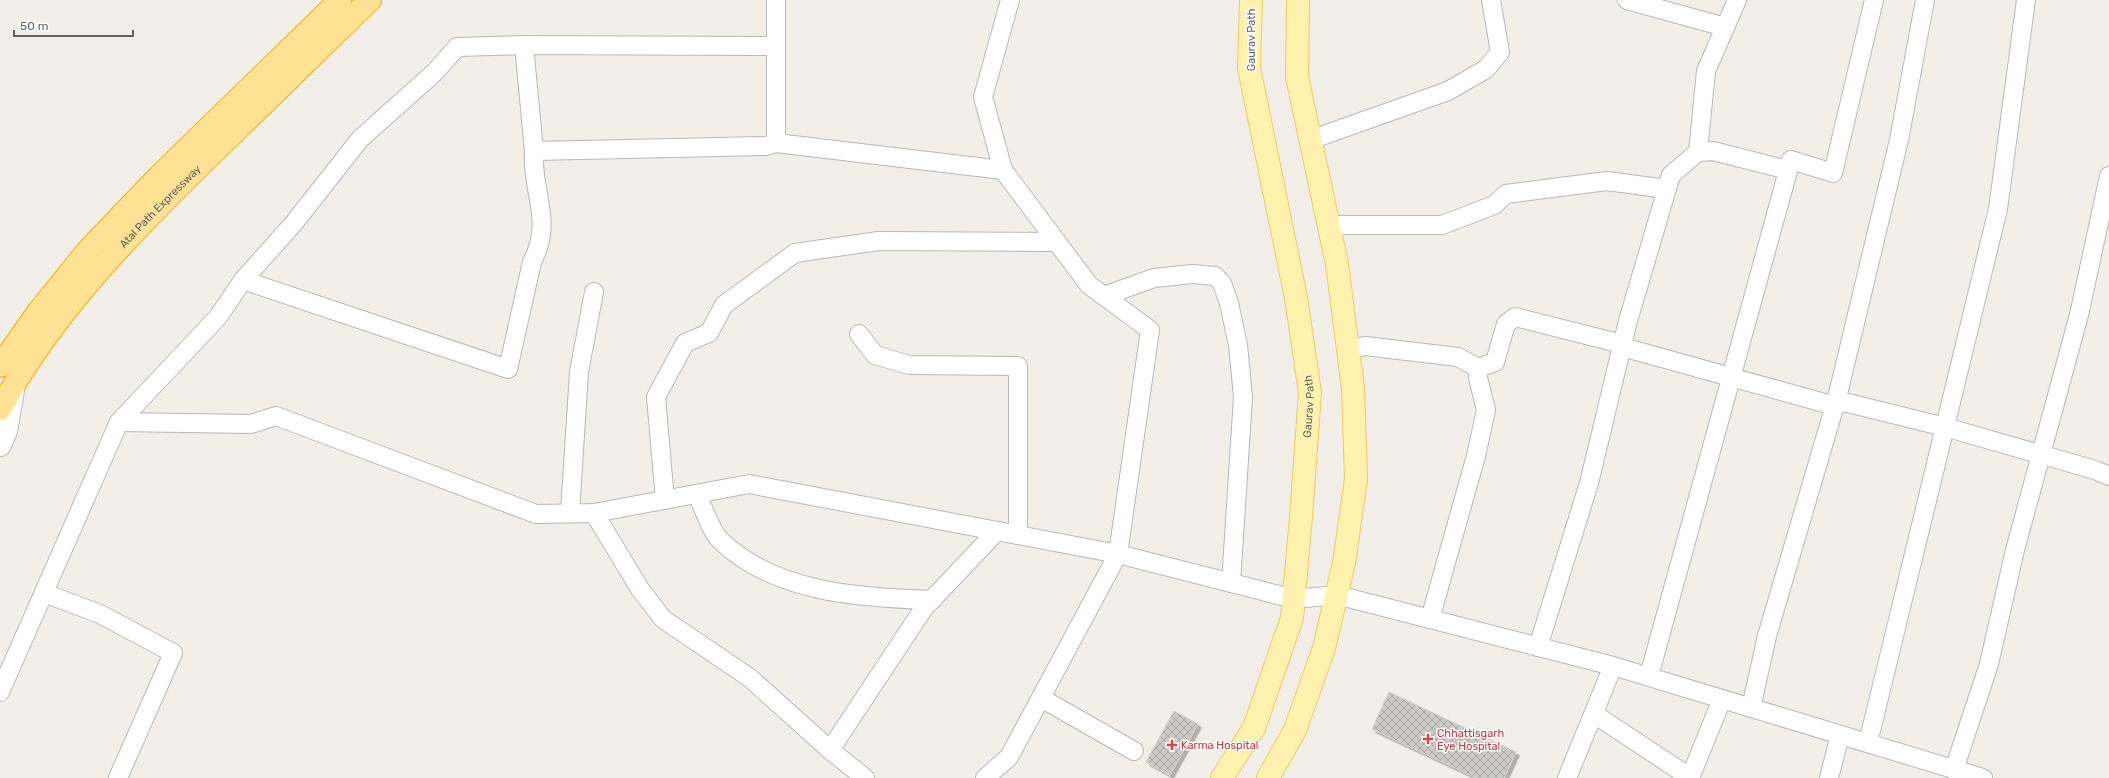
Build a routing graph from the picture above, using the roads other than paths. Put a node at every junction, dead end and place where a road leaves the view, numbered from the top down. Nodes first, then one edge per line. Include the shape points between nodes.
1 (340, 0) edge
2 (370, 0) edge
3 (776, 0) edge
4 (1010, 0) edge
5 (1251, 0) edge
6 (1298, 0) edge
7 (1491, 0) edge
8 (1627, 0) edge
9 (1737, 0) edge
10 (1874, 0) edge
11 (1925, 0) edge
12 (2026, 0) edge
13 (1724, 27) junction
14 (524, 45) junction
15 (776, 46) junction
16 (1310, 140) junction
17 (776, 143) junction
18 (534, 151) junction
19 (1698, 152) junction
20 (1004, 170) junction
21 (1788, 170) junction
22 (2109, 176) edge
23 (1667, 189) junction
24 (1328, 225) junction
25 (1057, 242) junction
26 (243, 280) junction
27 (594, 292) dead end
28 (1104, 296) junction
29 (859, 334) dead end
30 (1622, 344) junction
31 (1348, 350) junction
32 (1, 363) edge
33 (1478, 368) junction
34 (1731, 377) junction
35 (15, 382) junction
36 (1835, 406) junction
37 (0, 409) edge
38 (119, 422) junction
39 (1945, 427) junction
40 (0, 445) edge
41 (2042, 454) junction
42 (2109, 476) edge
43 (697, 494) junction
44 (665, 500) junction
45 (570, 513) junction
46 (594, 513) junction
47 (997, 531) junction
48 (1018, 535) junction
49 (1118, 554) junction
50 (1231, 583) junction
51 (44, 593) junction
52 (1337, 595) junction
53 (1294, 599) junction
54 (932, 600) junction
55 (1430, 618) junction
56 (1538, 647) junction
57 (1613, 666) junction
58 (1648, 676) junction
59 (0, 692) edge
60 (1041, 698) junction
61 (1722, 699) junction
62 (1751, 708) junction
63 (1594, 714) junction
64 (1840, 735) junction
65 (1868, 743) junction
66 (830, 750) junction
67 (1134, 751) dead end
68 (1954, 770) junction
69 (118, 778) edge
70 (865, 778) edge
71 (985, 778) edge
72 (1222, 778) edge
73 (1268, 778) edge
74 (1567, 778) edge
75 (1691, 778) edge
76 (1829, 778) edge
77 (1983, 778) edge

1 - 32 highway, Atal Path Expressway via 159,176 89,249
2 - 35 highway, Atal Path Expressway via 105,263
3 - 15 street
4 - 20 street via 983,97
5 - 53 main road, Gaurav Path via 1249,68 1296,298 1310,393
6 - 16 main road via 1296,77
7 - 16 street via 1500,52 1486,69 1448,91
8 - 13 street
9 - 13 street
10 - 21 street via 1832,174 1791,160
11 - 36 street via 1899,140
12 - 39 street via 1998,209
13 - 19 street via 1706,71
14 - 15 street
14 - 18 street
14 - 26 street via 458,47 435,72 360,139 294,223
15 - 17 street
16 - 24 main road
17 - 18 street via 766,146
17 - 20 street
18 - 26 street via 533,167 543,219 539,249 532,262 508,369
19 - 21 street via 1713,151
19 - 23 street via 1671,175
20 - 25 street
21 - 34 street
22 - 41 street via 2079,315
23 - 24 street via 1607,181 1506,194 1494,205 1442,224
23 - 30 street
24 - 31 main road via 1337,264
25 - 28 street via 1089,285
25 - 44 street via 879,240 795,253 724,305 709,333 685,343 656,397
26 - 38 street via 218,317
27 - 45 street via 579,372
28 - 49 street via 1150,330
28 - 50 street via 1154,278 1193,274 1215,276 1222,283 1238,345 1243,397
29 - 48 street via 876,355 909,365 1018,366
30 - 33 street via 1515,317 1506,324 1495,362
30 - 34 street via 1626,348
30 - 56 street via 1589,483
31 - 33 street via 1365,346 1458,357
31 - 52 main road via 1353,388 1356,479
33 - 55 street via 1486,410 1476,456
34 - 36 street
34 - 58 street
35 - 37 highway
35 - 40 street, Atal Path Expressway via 6,431
36 - 39 street via 1844,402
36 - 62 street via 1767,636
38 - 45 street via 251,424 276,416 536,514
38 - 51 street
39 - 41 street
39 - 65 street
41 - 42 street
41 - 68 street via 2015,550 1989,664
43 - 44 street
43 - 47 street via 749,484
43 - 54 street via 719,539 751,564 812,589 876,599
44 - 46 street
45 - 46 street
46 - 66 street via 640,589 663,619 750,678
47 - 48 street
47 - 54 street
48 - 49 street
49 - 50 street
49 - 60 street
50 - 53 street
51 - 59 street
51 - 69 street via 100,614 173,653
52 - 53 street
52 - 55 street
52 - 73 main road via 1324,648 1294,730
53 - 72 main road, Gaurav Path via 1292,618 1254,728
54 - 66 street via 924,608
55 - 56 street
56 - 57 street
57 - 58 street
57 - 63 street
58 - 61 street
60 - 67 street
60 - 71 street via 1009,757
61 - 62 street
61 - 75 street
62 - 64 street
63 - 74 street
63 - 75 street
64 - 65 street
64 - 76 street
65 - 68 street
66 - 70 street
68 - 77 street

